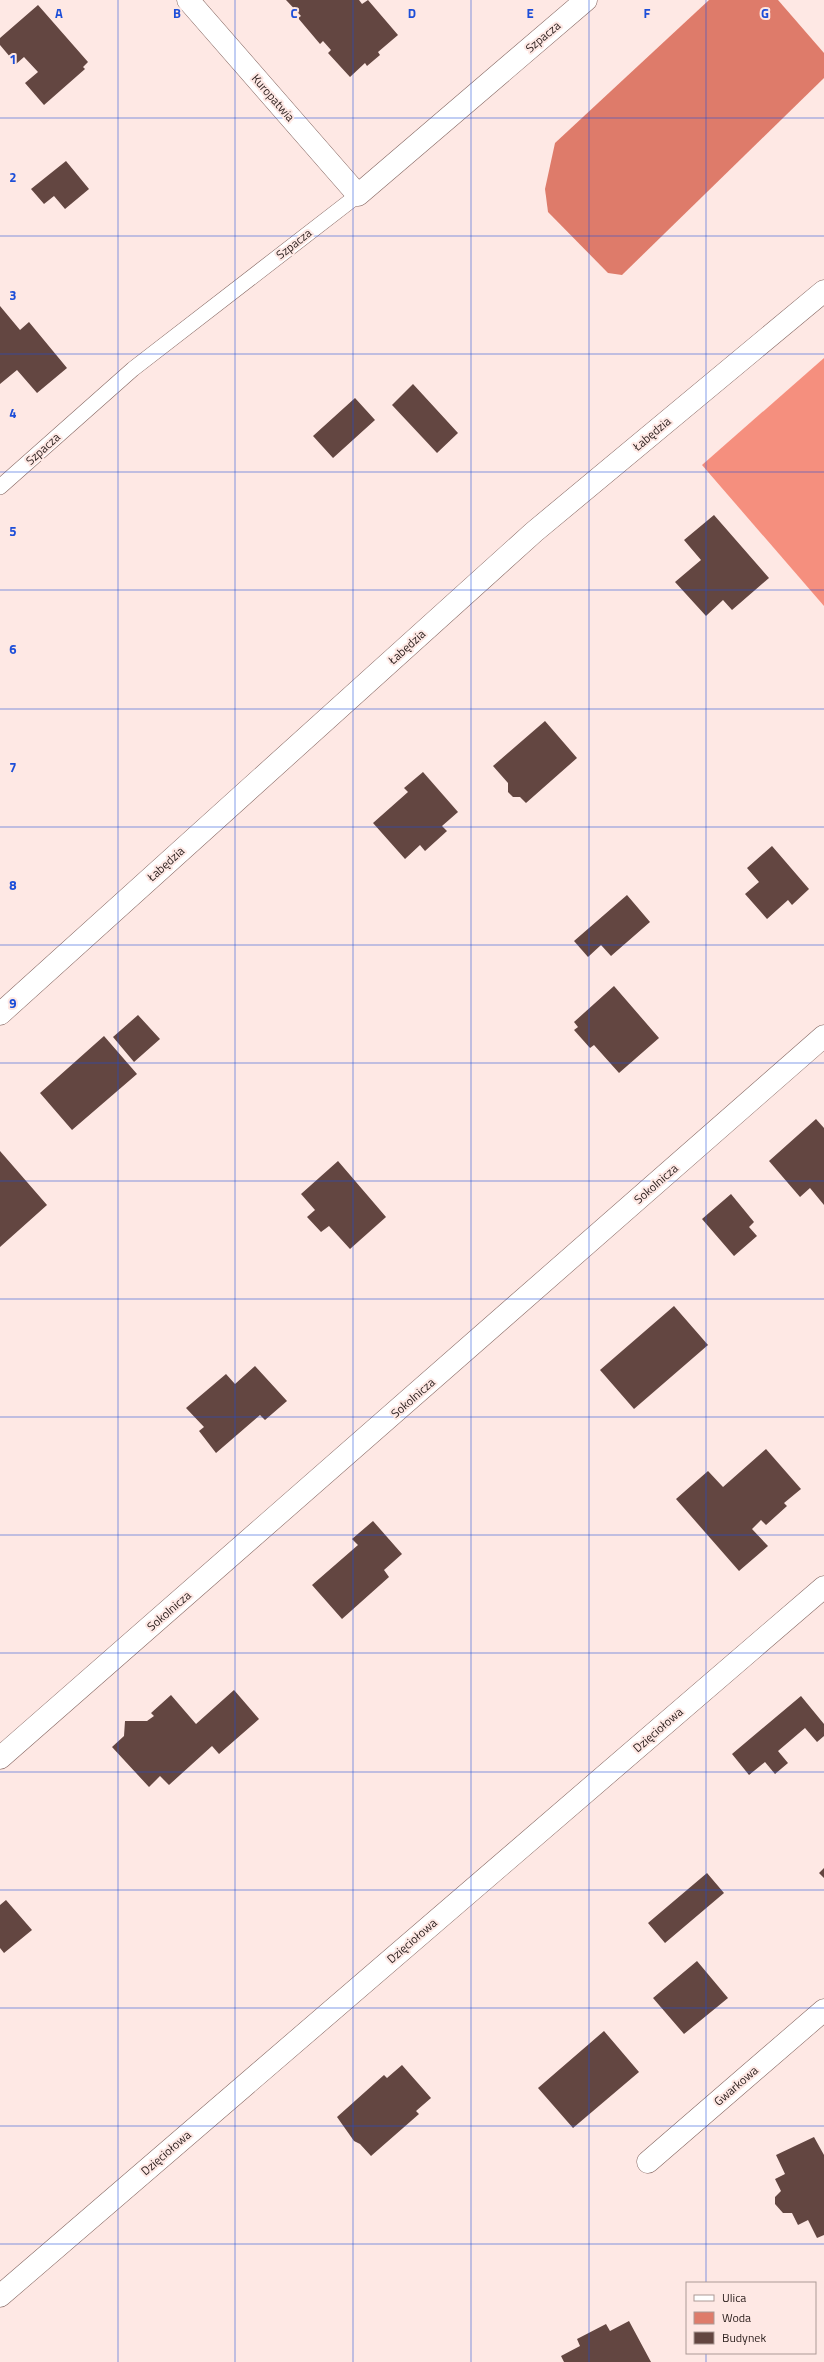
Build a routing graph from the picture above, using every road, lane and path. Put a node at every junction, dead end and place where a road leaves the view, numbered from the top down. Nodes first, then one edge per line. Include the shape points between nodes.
1 (188, 0) edge
2 (586, 0) edge
3 (358, 195) junction
4 (824, 291) edge
5 (0, 487) edge
6 (0, 1014) edge
7 (824, 1036) edge
8 (824, 1586) edge
9 (0, 1758) edge
10 (824, 2010) edge
11 (648, 2162) dead end
12 (0, 2296) edge

1 - 3 street, Kuropatwia
2 - 3 street, Szpacza
3 - 5 lane, Szpacza via 133,369
4 - 6 street, Łabędzia via 534,532
7 - 9 street, Sokolnicza
8 - 12 street, Dzięciołowa
10 - 11 street, Gwarkowa

